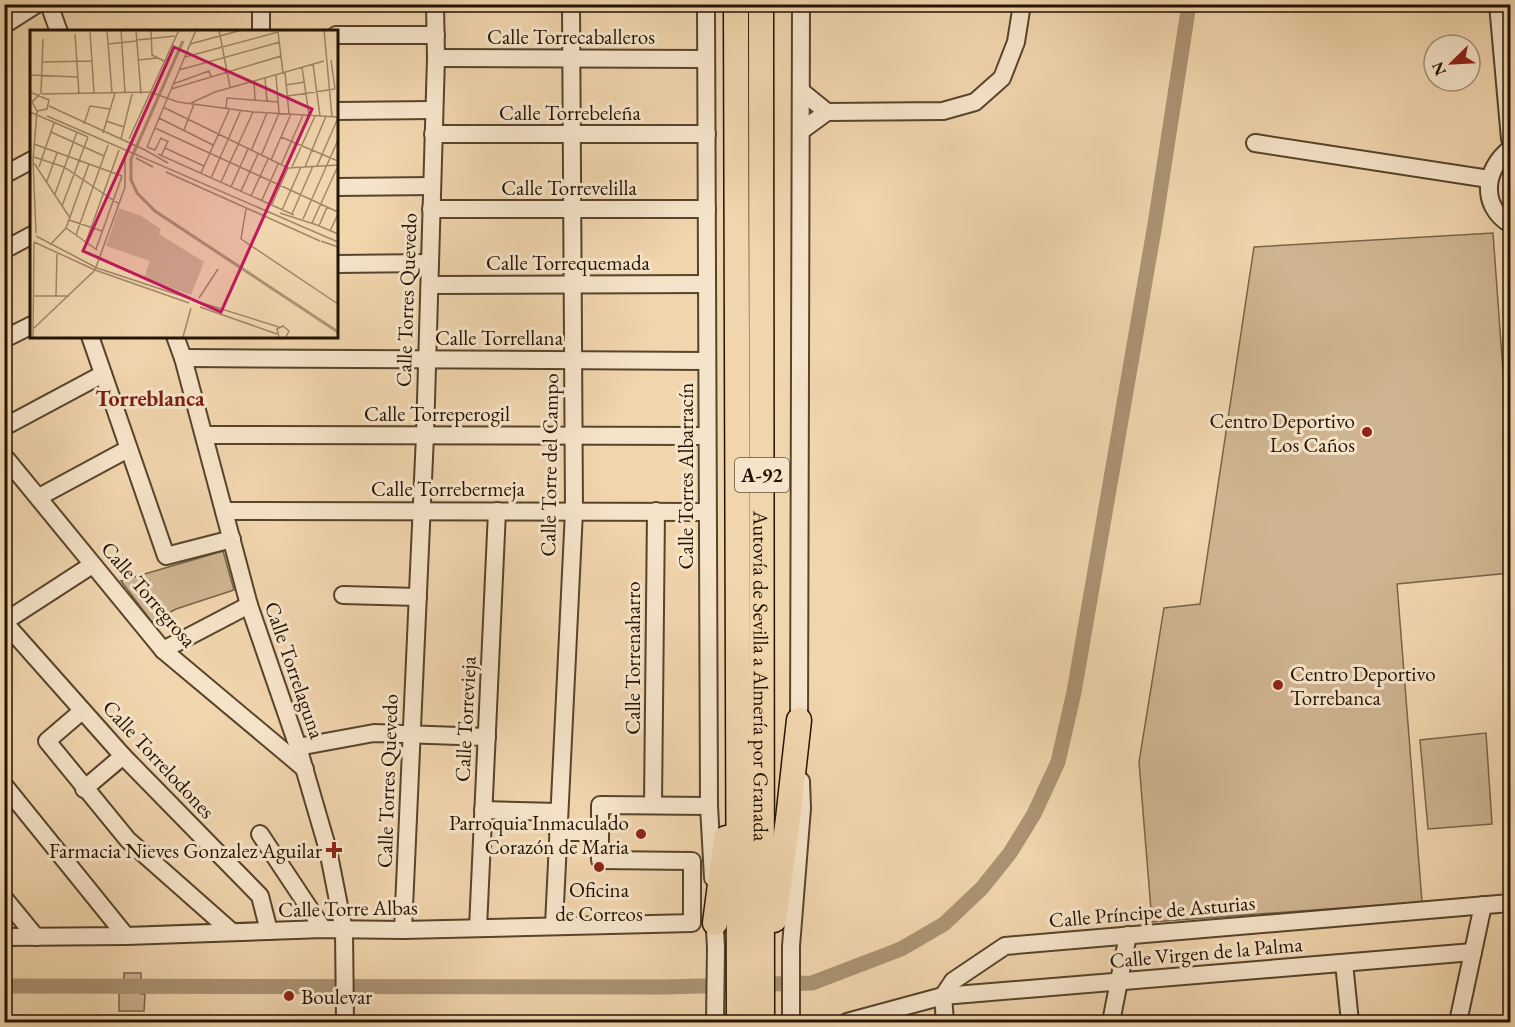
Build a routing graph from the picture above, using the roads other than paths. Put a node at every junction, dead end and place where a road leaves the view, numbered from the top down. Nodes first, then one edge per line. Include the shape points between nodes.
1 (37, 4) edge
2 (49, 4) edge
3 (261, 4) edge
4 (435, 4) edge
5 (571, 4) edge
6 (706, 4) edge
7 (736, 4) edge
8 (760, 4) edge
9 (801, 4) edge
10 (1022, 4) edge
11 (1498, 4) edge
12 (4, 25) edge
13 (58, 30) edge
14 (261, 30) edge
15 (436, 34) junction
16 (338, 36) edge
17 (436, 58) junction
18 (571, 58) junction
19 (706, 59) junction
20 (801, 91) junction
21 (433, 110) junction
22 (338, 111) edge
23 (827, 112) junction
24 (801, 131) junction
25 (433, 134) junction
26 (572, 134) junction
27 (707, 134) junction
28 (1510, 139) edge
29 (1255, 143) dead end
30 (1510, 148) edge
31 (30, 161) edge
32 (4, 175) edge
33 (1489, 179) junction
34 (432, 186) junction
35 (338, 187) edge
36 (431, 209) junction
37 (707, 209) junction
38 (573, 210) junction
39 (1510, 224) edge
40 (30, 236) edge
41 (4, 250) edge
42 (429, 263) junction
43 (338, 264) edge
44 (430, 285) junction
45 (572, 285) junction
46 (707, 285) junction
47 (30, 326) edge
48 (91, 338) edge
49 (176, 338) edge
50 (4, 339) edge
51 (183, 358) junction
52 (427, 359) junction
53 (573, 359) junction
54 (707, 361) junction
55 (103, 374) junction
56 (4, 428) edge
57 (204, 435) junction
58 (425, 435) junction
59 (573, 435) junction
60 (707, 436) junction
61 (128, 449) junction
62 (4, 456) edge
63 (39, 497) junction
64 (224, 511) junction
65 (420, 511) junction
66 (497, 511) junction
67 (574, 511) junction
68 (656, 511) junction
69 (707, 512) junction
70 (231, 538) junction
71 (92, 565) junction
72 (343, 595) dead end
73 (417, 597) junction
74 (249, 605) junction
75 (4, 622) edge
76 (163, 650) junction
77 (82, 711) junction
78 (798, 720) junction
79 (411, 733) junction
80 (487, 738) junction
81 (738, 744) junction
82 (298, 747) junction
83 (123, 756) junction
84 (305, 769) junction
85 (4, 785) edge
86 (84, 789) junction
87 (654, 806) junction
88 (709, 806) junction
89 (483, 810) junction
90 (559, 812) junction
91 (558, 832) junction
92 (600, 832) junction
93 (260, 834) dead end
94 (4, 898) edge
95 (1510, 903) edge
96 (1483, 905) junction
97 (703, 923) junction
98 (554, 925) junction
99 (478, 928) junction
100 (323, 929) junction
101 (403, 930) junction
102 (269, 931) junction
103 (344, 931) junction
104 (232, 932) junction
105 (1128, 935) junction
106 (126, 936) junction
107 (4, 937) edge
108 (36, 937) junction
109 (738, 947) junction
110 (1473, 952) junction
111 (1344, 963) junction
112 (1119, 982) junction
113 (943, 996) junction
114 (345, 1023) edge
115 (715, 1023) edge
116 (739, 1023) edge
117 (762, 1023) edge
118 (791, 1023) edge
119 (847, 1023) edge
120 (945, 1023) edge
121 (1111, 1023) edge
122 (1350, 1023) edge
123 (1458, 1023) edge

1 - 12 street
2 - 13 street
3 - 14 street
4 - 15 street, Calle Torres Quevedo
5 - 18 street, Calle Torre del Campo
6 - 19 street, Calle Torres Albarracín
7 - 81 highway, Autovía de Sevilla a Almería por Granada / A-92
8 - 109 highway, Autovía de Sevilla a Almería por Granada / A-92 via 763,808
9 - 20 street
10 - 23 street via 1016,42 1002,78 975,102 943,111
11 - 28 street
15 - 16 street
15 - 17 street, Calle Torres Quevedo
17 - 18 street, Calle Torrecaballeros
17 - 21 street, Calle Torres Quevedo
18 - 19 street, Calle Torrecaballeros
18 - 26 street, Calle Torre del Campo
19 - 27 street, Calle Torres Albarracín
20 - 23 street
20 - 24 street
21 - 22 street
21 - 25 street, Calle Torres Quevedo
23 - 24 street
24 - 78 street
25 - 26 street, Calle Torrebeleña
25 - 34 street, Calle Torres Quevedo
26 - 27 street, Calle Torrebeleña
26 - 38 street, Calle Torre del Campo
27 - 37 street, Calle Torres Albarracín
29 - 33 street
30 - 33 street via 1493,167
31 - 32 street
33 - 39 street via 1492,203
34 - 35 street
34 - 36 street, Calle Torres Quevedo
36 - 38 street, Calle Torrevelilla
36 - 42 street, Calle Torres Quevedo
37 - 38 street, Calle Torrevelilla
37 - 46 street, Calle Torres Albarracín
38 - 45 street, Calle Torre del Campo
40 - 41 street
42 - 43 street
42 - 44 street, Calle Torres Quevedo
44 - 45 street, Calle Torrequemada
44 - 52 street, Calle Torres Quevedo
45 - 46 street, Calle Torrequemada
45 - 53 street, Calle Torre del Campo
46 - 54 street, Calle Torres Albarracín
47 - 50 street
48 - 55 street
49 - 51 street, Calle Torrelaguna
51 - 52 street, Calle Torrellana
51 - 57 street, Calle Torrelaguna
52 - 53 street, Calle Torrellana
52 - 58 street, Calle Torres Quevedo
53 - 54 street, Calle Torrellana
53 - 59 street, Calle Torre del Campo
54 - 60 street, Calle Torres Albarracín
55 - 56 street
55 - 61 street
57 - 58 street, Calle Torreperogil
57 - 64 street, Calle Torrelaguna
58 - 59 street, Calle Torreperogil
58 - 65 street, Calle Torres Quevedo
59 - 60 street, Calle Torreperogil
59 - 67 street, Calle Torre del Campo
60 - 69 street, Calle Torres Albarracín
61 - 63 street
61 - 70 street via 166,556
62 - 63 street, Calle Torregrosa
63 - 71 street, Calle Torregrosa
64 - 65 street, Calle Torrebermeja
64 - 70 street, Calle Torrelaguna
65 - 66 street, Calle Torrebermeja
65 - 73 street, Calle Torres Quevedo
66 - 67 street, Calle Torrebermeja
66 - 80 street, Calle Torrevieja
67 - 68 street, Calle Torrebermeja
67 - 90 street, Calle Torre del Campo
68 - 69 street, Calle Torrebermeja
68 - 87 street, Calle Torrenaharro
69 - 88 street, Calle Torres Albarracín
70 - 74 street, Calle Torrelaguna
71 - 75 street
71 - 76 street, Calle Torregrosa
72 - 73 street
73 - 79 street, Calle Torres Quevedo
74 - 76 street
74 - 82 street, Calle Torrelaguna
75 - 77 street, Calle Torrelodones
76 - 84 street, Calle Torregrosa
77 - 83 street, Calle Torrelodones
77 - 86 street via 47,741
78 - 109 highway via 776,916
78 - 118 street via 802,808 791,946
79 - 80 street
79 - 82 street via 374,733
79 - 101 street, Calle Torres Quevedo
80 - 89 street, Calle Torrevieja
81 - 97 highway
81 - 109 highway, Autovía de Sevilla a Almería por Granada / A-92
82 - 84 street, Calle Torrelaguna
83 - 86 street
83 - 102 street, Calle Torrelodones via 260,896
84 - 103 street, Calle Torrelaguna via 328,850
85 - 106 street
86 - 104 street via 128,840
87 - 88 street
87 - 92 street via 600,805
88 - 97 street, Calle Torres Albarracín
89 - 90 street
89 - 99 street, Calle Torrevieja
90 - 91 street, Calle Torre del Campo
91 - 92 street
91 - 98 street, Calle Torre del Campo
92 - 97 street via 600,860 692,861
93 - 100 street
94 - 108 street
95 - 96 street, Calle Príncipe de Asturias
96 - 105 street, Calle Príncipe de Asturias
96 - 110 street
97 - 98 street, Calle Torre Albas
97 - 109 street, Calle Torres Albarracín
98 - 99 street, Calle Torre Albas
99 - 101 street, Calle Torre Albas
100 - 102 street, Calle Torre Albas
100 - 103 street, Calle Torre Albas
101 - 103 street, Calle Torre Albas
102 - 104 street, Calle Torre Albas
103 - 114 street, Calle Torrelaguna
104 - 106 street, Calle Torre Albas
105 - 112 street
105 - 113 street, Calle Príncipe de Asturias via 1005,946 953,981
106 - 108 street, Calle Torre Albas
107 - 108 street, Calle Torre Albas
109 - 115 street, Calle Torres Albarracín
109 - 116 highway, Autovía de Sevilla a Almería por Granada / A-92
109 - 117 highway, Autovía de Sevilla a Almería por Granada / A-92
110 - 111 street, Calle Virgen de la Palma
110 - 123 street
111 - 112 street, Calle Virgen de la Palma
111 - 122 street
112 - 113 street, Calle Virgen de la Palma
112 - 121 street
113 - 119 street
113 - 120 street

